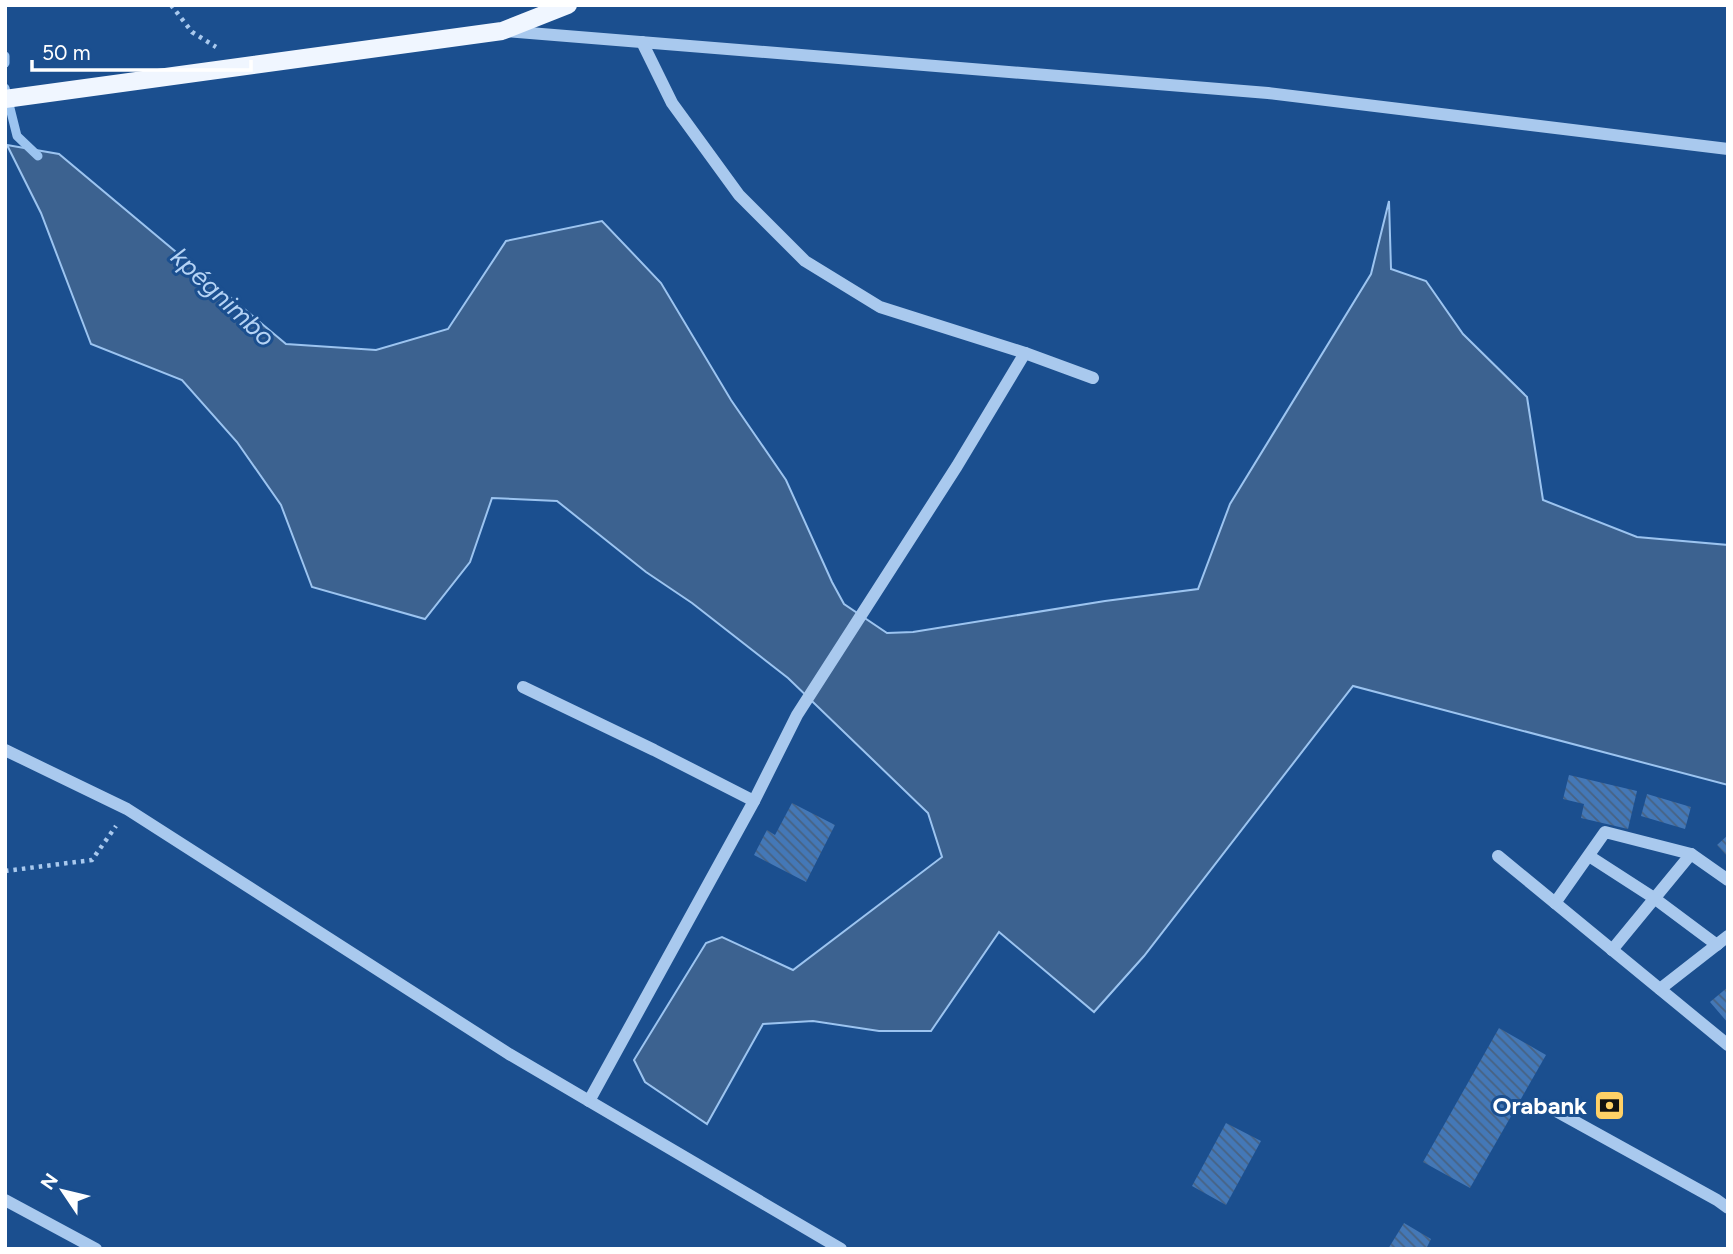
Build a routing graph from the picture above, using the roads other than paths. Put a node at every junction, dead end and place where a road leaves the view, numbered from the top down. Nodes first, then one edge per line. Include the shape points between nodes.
1 (568, 5) edge
2 (502, 31) junction
3 (642, 42) junction
4 (5, 99) edge
5 (1728, 149) edge
6 (1025, 353) junction
7 (1093, 378) dead end
8 (523, 687) dead end
9 (5, 750) edge
10 (754, 801) junction
11 (1691, 853) junction
12 (1498, 856) dead end
13 (1589, 856) junction
14 (1728, 880) edge
15 (1654, 898) junction
16 (1555, 903) junction
17 (1723, 941) edge
18 (1612, 950) junction
19 (1660, 989) junction
20 (1728, 1045) edge
21 (589, 1101) junction
22 (1556, 1111) dead end
23 (5, 1199) edge
24 (1728, 1208) edge
25 (96, 1249) edge
26 (842, 1249) edge

1 - 2 main road
2 - 3 street
2 - 4 main road
3 - 5 street via 1268,93
3 - 6 street via 672,103 739,195 805,261 880,307
6 - 7 street
6 - 10 street via 797,715
8 - 10 street
9 - 21 street via 127,809
10 - 21 street
11 - 13 street via 1605,832
11 - 14 street
11 - 15 street
12 - 16 street
13 - 15 street
13 - 16 street
15 - 17 street
15 - 18 street
16 - 18 street
17 - 19 street
18 - 19 street
19 - 20 street
21 - 26 street
22 - 24 street
23 - 25 street

